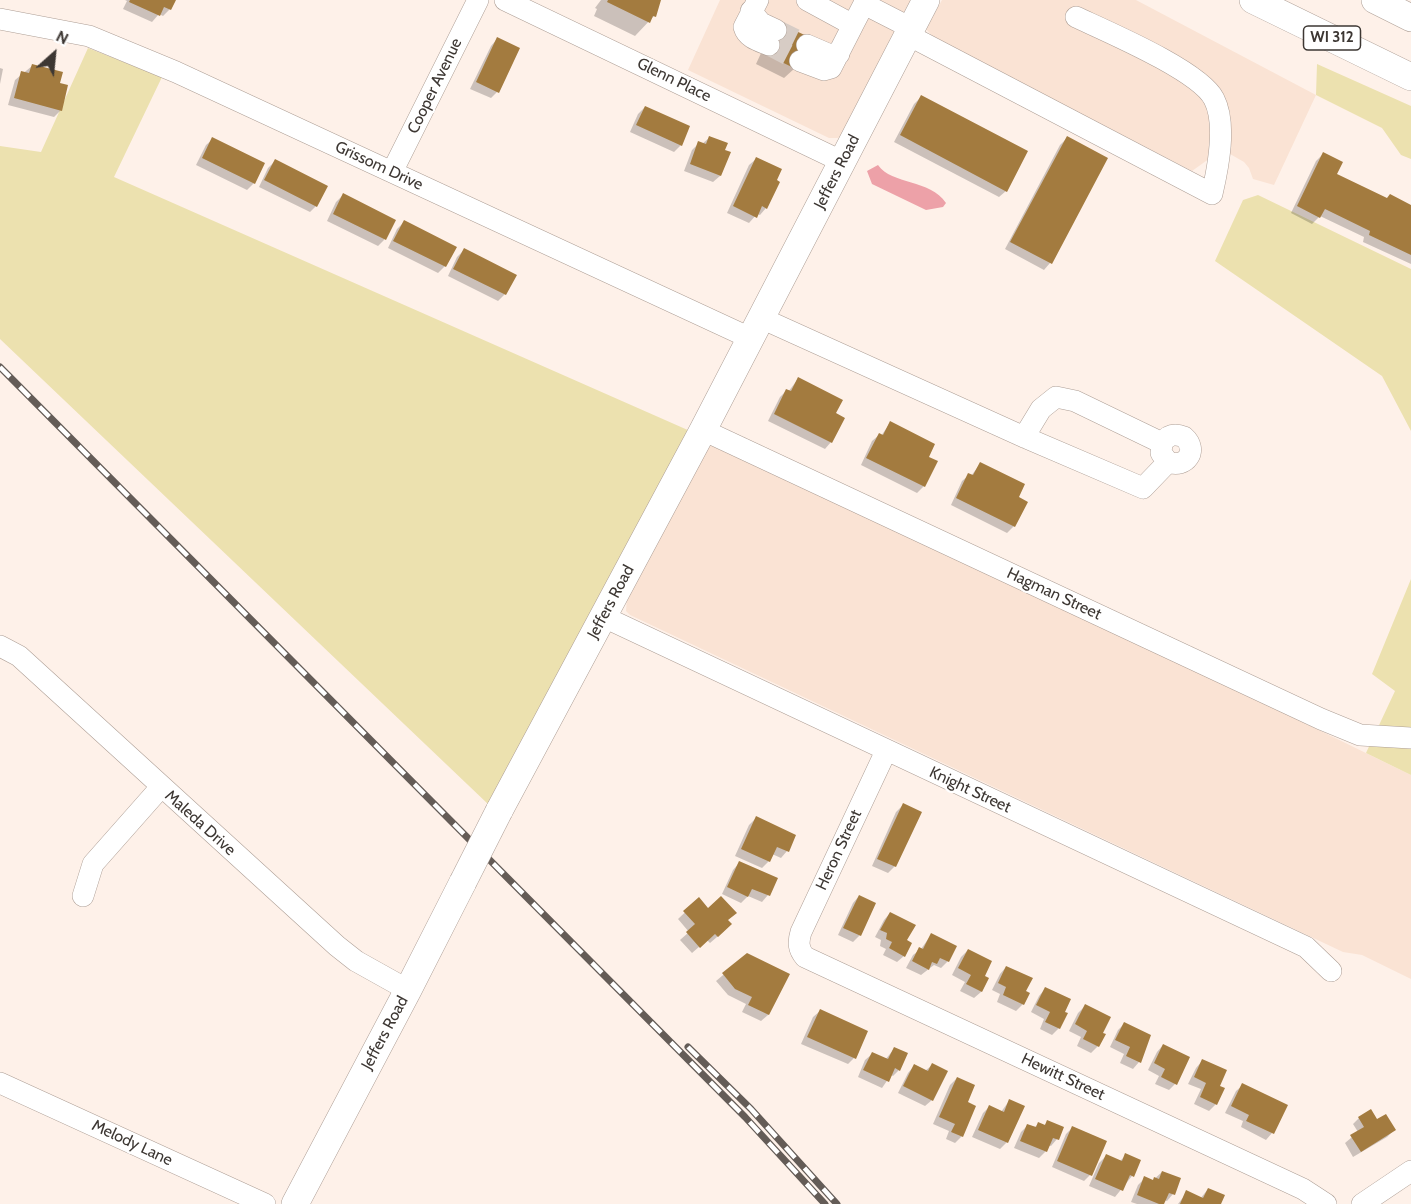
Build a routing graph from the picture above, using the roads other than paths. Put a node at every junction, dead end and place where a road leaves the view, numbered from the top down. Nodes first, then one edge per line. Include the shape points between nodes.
1 (478, 0) edge
2 (506, 0) edge
3 (807, 0) edge
4 (926, 0) edge
5 (1253, 0) edge
6 (1375, 0) edge
7 (865, 2) edge
8 (755, 6) edge
9 (1076, 17) dead end
10 (1411, 18) edge
11 (0, 19) edge
12 (854, 25) junction
13 (909, 32) junction
14 (773, 38) tunnel mouth
15 (804, 53) tunnel mouth
16 (1411, 77) edge
17 (843, 162) junction
18 (392, 172) junction
19 (755, 328) junction
20 (703, 430) junction
21 (1024, 437) junction
22 (604, 617) junction
23 (0, 646) edge
24 (1411, 738) edge
25 (886, 751) junction
26 (161, 787) junction
27 (82, 896) dead end
28 (800, 950) joint
29 (1331, 972) dead end
30 (408, 990) junction
31 (0, 1083) edge
32 (1411, 1170) edge
33 (265, 1204) edge
34 (295, 1204) edge
35 (1326, 1204) edge
36 (1362, 1204) edge

1 - 18 street, Cooper Avenue
2 - 17 street, Glenn Place
3 - 12 street
4 - 13 main road, Jeffers Road
5 - 16 main road, WI 312
6 - 10 main road
7 - 12 street
7 - 13 street
8 - 14 street via 744,27 746,33
9 - 13 street via 1204,84 1219,112 1221,157 1212,194
11 - 18 street, Grissom Drive via 89,36
12 - 15 street via 831,69 824,70
13 - 17 main road, Jeffers Road
17 - 19 main road, Jeffers Road
18 - 19 street, Grissom Drive
19 - 20 main road, Jeffers Road
19 - 21 street, Grissom Drive
20 - 22 main road, Jeffers Road
20 - 24 street, Hagman Street via 1321,719 1360,735
21 - 21 street, Grissom Drive via 1143,488 1165,453 1075,401 1056,397 1041,409
22 - 25 street, Knight Street
22 - 30 main road, Jeffers Road, bridge
23 - 26 street, Maleda Drive via 19,656
25 - 28 street, Heron Street via 801,932
25 - 29 street, Knight Street via 1306,947
26 - 27 street via 93,864
26 - 30 street, Maleda Drive via 337,946
28 - 35 street, Hewitt Street via 814,962 1303,1189
30 - 34 main road, Jeffers Road
31 - 33 street, Melody Lane
32 - 36 street

